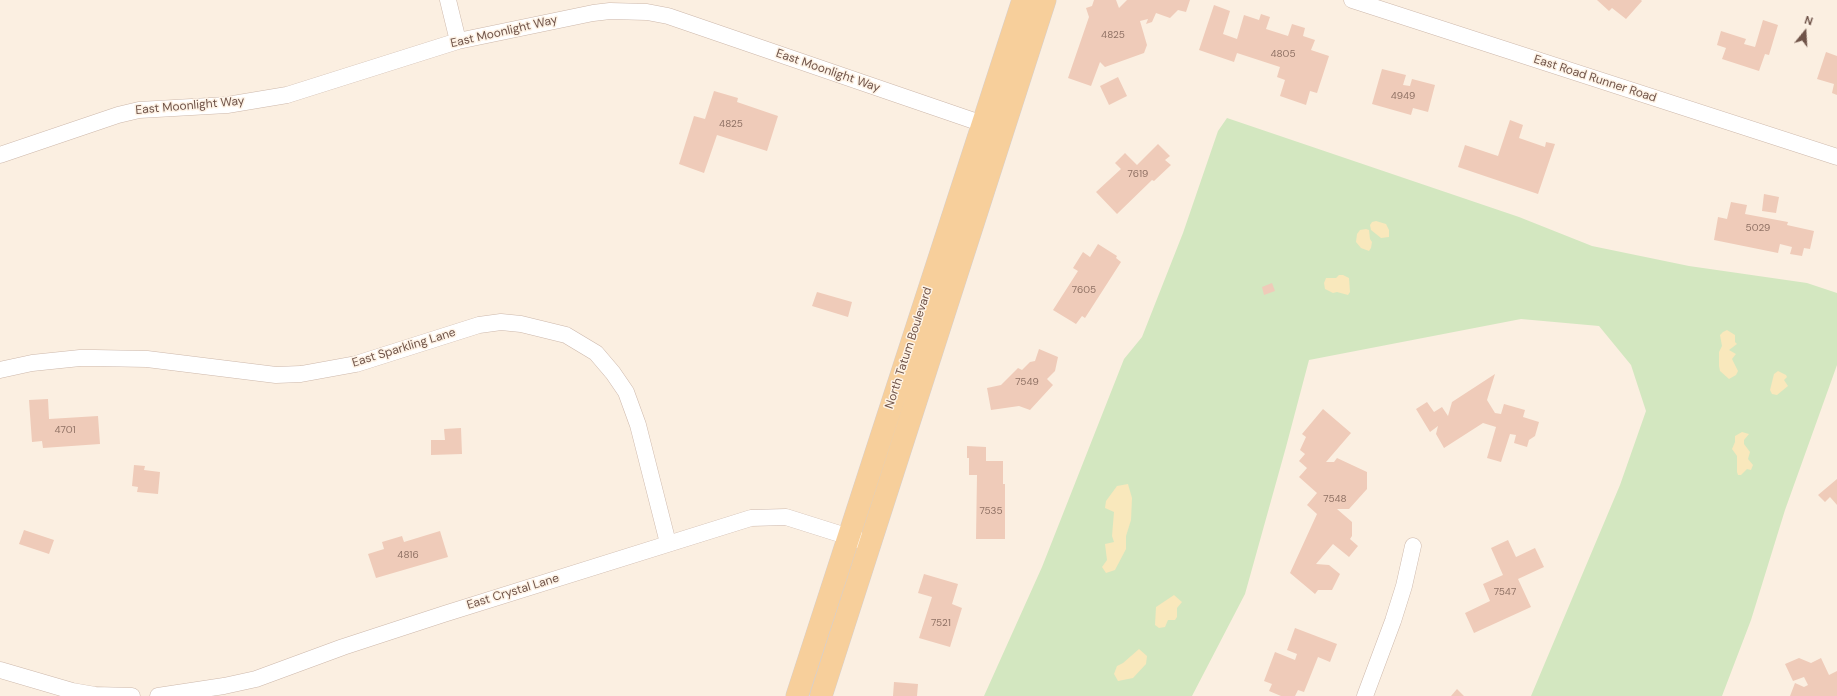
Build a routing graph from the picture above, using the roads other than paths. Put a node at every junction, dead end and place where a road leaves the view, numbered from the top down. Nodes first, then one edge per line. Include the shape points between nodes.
1 (448, 0) edge
2 (1023, 0) edge
3 (1046, 0) edge
4 (1352, 0) edge
5 (458, 41) junction
6 (982, 124) junction
7 (1003, 132) junction
8 (0, 156) edge
9 (1837, 157) edge
10 (0, 370) edge
11 (848, 537) junction
12 (668, 543) junction
13 (870, 544) junction
14 (1413, 546) dead end
15 (0, 670) edge
16 (132, 696) edge
17 (158, 696) edge
18 (797, 696) edge
19 (821, 696) edge
20 (1365, 696) edge

1 - 5 street
2 - 6 main road, North Tatum Boulevard
3 - 7 main road, North Tatum Boulevard
4 - 9 street, East Road Runner Road
5 - 6 street, East Moonlight Way via 593,13 647,12 668,16
5 - 8 street, East Moonlight Way via 287,95 227,104 139,110 101,119
6 - 7 street, East Moonlight Way
6 - 11 main road, North Tatum Boulevard
7 - 13 main road, North Tatum Boulevard
10 - 12 street, East Sparkling Lane via 32,363 95,358 147,360 276,375 301,374 356,364 479,325 501,322 521,324 566,335 596,353 614,372 626,392 638,425
11 - 12 street, East Crystal Lane via 786,517 768,516 751,518
11 - 13 street, East Crystal Lane
11 - 18 main road, North Tatum Boulevard
12 - 17 street, East Crystal Lane via 343,647 256,679
13 - 19 main road, North Tatum Boulevard
14 - 20 street via 1393,621
15 - 16 street via 72,691

